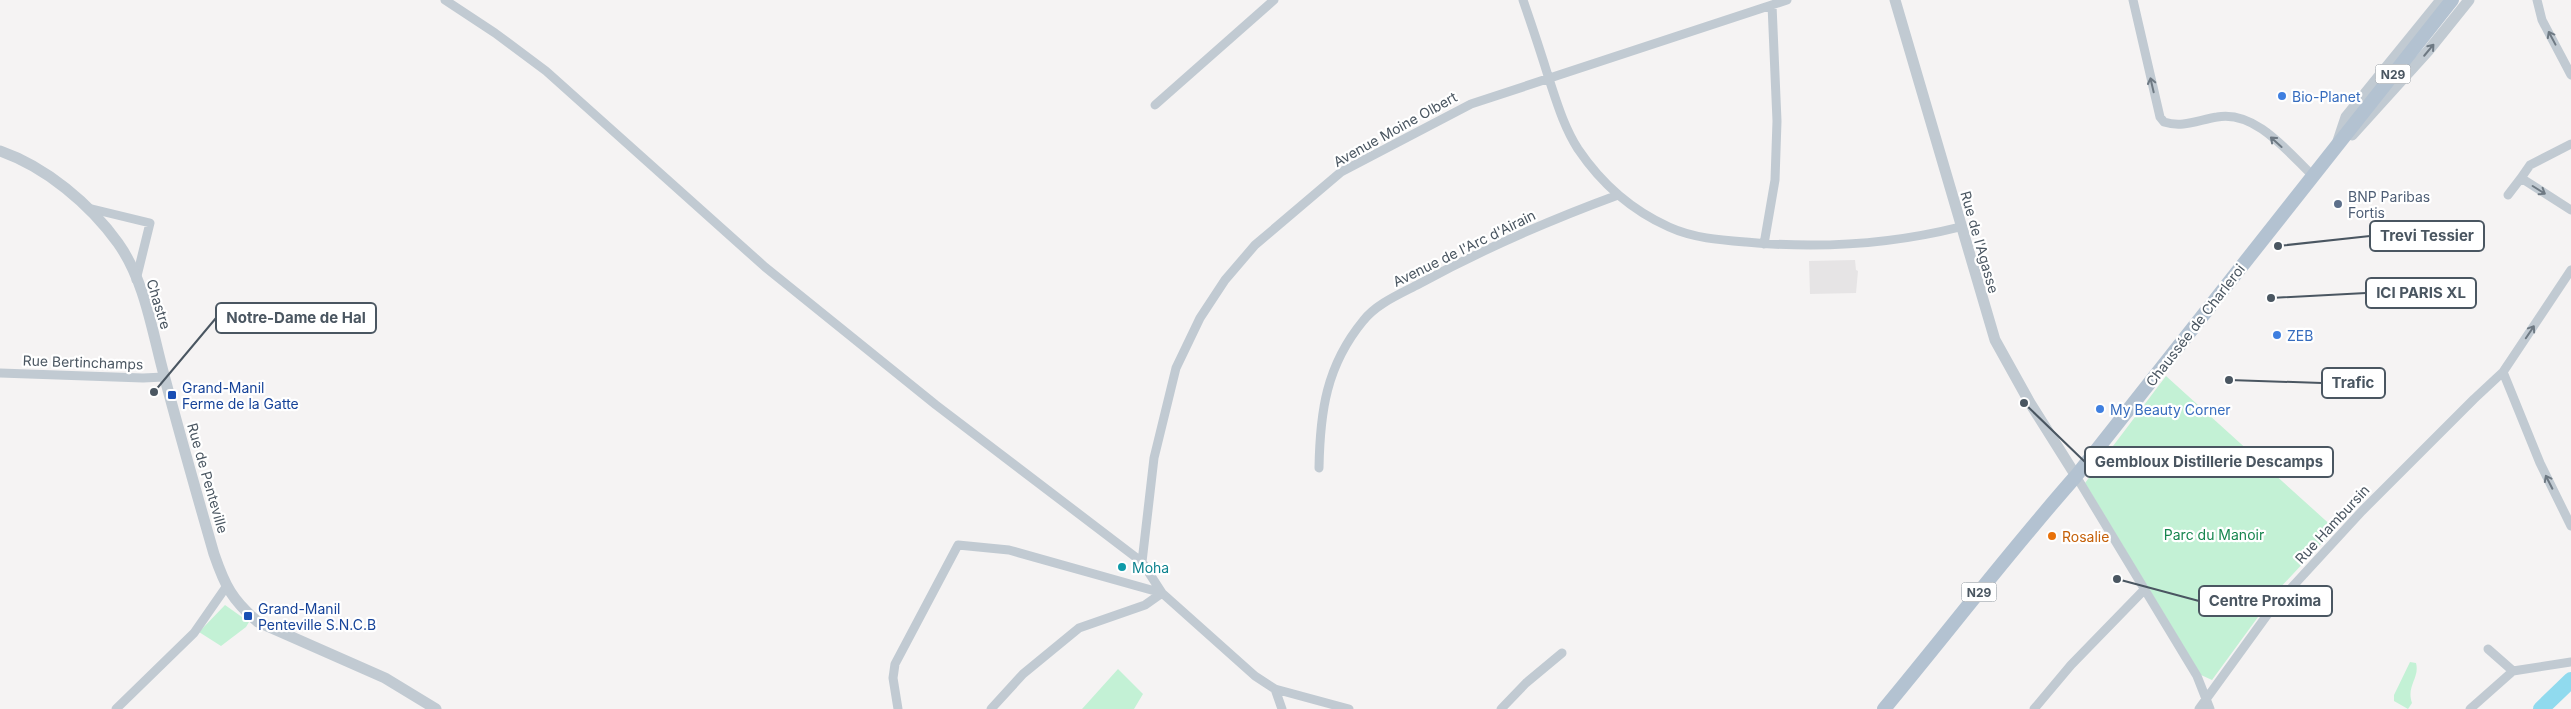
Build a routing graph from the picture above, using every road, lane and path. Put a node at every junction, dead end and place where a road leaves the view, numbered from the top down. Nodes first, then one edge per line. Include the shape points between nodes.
1 (445, 0) edge
2 (1274, 0) edge
3 (1523, 0) edge
4 (1787, 0) edge
5 (1895, 0) edge
6 (2133, 0) edge
7 (2441, 0) edge
8 (2452, 0) edge
9 (2469, 0) edge
10 (2537, 0) edge
11 (1772, 4) junction
12 (2571, 74) edge
13 (1549, 77) junction
14 (1155, 105) dead end
15 (2571, 144) edge
16 (2335, 148) junction
17 (0, 151) edge
18 (2312, 175) junction
19 (2521, 178) junction
20 (1618, 195) junction
21 (2508, 195) dead end
22 (87, 208) junction
23 (2571, 210) edge
24 (1960, 227) junction
25 (1764, 244) junction
26 (2571, 270) edge
27 (136, 280) junction
28 (2503, 372) junction
29 (0, 374) edge
30 (164, 377) junction
31 (1319, 468) dead end
32 (2076, 476) junction
33 (2571, 526) edge
34 (1142, 562) junction
35 (226, 588) junction
36 (2143, 591) junction
37 (1162, 593) junction
38 (2488, 649) dead end
39 (1562, 653) dead end
40 (2571, 662) edge
41 (2513, 671) junction
42 (1275, 689) junction
43 (2206, 699) junction
44 (116, 709) edge
45 (436, 709) edge
46 (898, 709) edge
47 (990, 709) edge
48 (1282, 709) edge
49 (1349, 709) edge
50 (1501, 709) edge
51 (1884, 709) edge
52 (2034, 709) edge
53 (2199, 709) edge
54 (2210, 709) edge
55 (2470, 709) edge

1 - 34 street via 546,72 765,267 1001,456
2 - 14 street
3 - 13 street
4 - 11 street, Avenue Moine Olbert
5 - 24 street, Rue de l'Agasse
18 -> 6 street via 2248,120 2235,116 2214,117 2182,125 2164,122 2160,117
7 - 16 street, Chaussée de Charleroi / N29 via 2346,117
8 - 16 main road, Chaussée de Charleroi / N29
16 -> 9 street, Chaussée de Charleroi / N29 via 2358,130
12 -> 10 street via 2542,20
11 - 13 street, Avenue Moine Olbert
11 - 25 street via 1777,121 1775,180
13 - 20 street via 1564,123 1578,148
13 - 34 street, Avenue Moine Olbert via 1471,104 1341,172 1255,245 1225,280 1200,318 1176,368 1154,458
15 - 19 street via 2530,165
16 - 18 main road, Chaussée de Charleroi / N29
17 - 22 street, Chastre via 15,156 54,180
18 - 32 main road, Chaussée de Charleroi / N29
19 - 21 street
19 -> 23 street
20 - 25 street via 1639,211 1670,227 1708,239
20 - 31 street, Avenue de l'Arc d'Airain via 1572,212 1448,268 1385,302 1364,320 1330,377 1322,408
22 - 27 street, Chastre via 119,244
22 - 27 street via 150,222
24 - 25 street via 1915,238 1874,243
24 - 32 street, Rue de l'Agasse via 1995,340
28 -> 26 street, Rue Hambursin
27 - 30 street, Chastre
33 -> 28 street via 2540,464
28 - 43 street, Rue Hambursin via 2362,511 2270,611
29 - 30 street, Rue Bertinchamps
30 - 35 street, Rue de Penteville
32 - 36 street
32 - 51 main road, Chaussée de Charleroi / N29 via 2014,547
34 - 37 street
35 - 44 street via 194,633
35 - 45 street, Rue de Penteville via 258,622 385,678
36 - 43 street via 2197,676
36 - 52 street via 2071,665
37 - 42 street via 1255,676
37 - 46 street via 1008,550 958,545 895,664 893,678
37 - 47 street via 1145,605 1079,628 1024,674
38 - 41 street
39 - 50 street
40 - 41 street
41 - 55 street
42 - 48 street
42 - 49 street
43 - 53 street, Rue Hambursin
43 - 54 street

